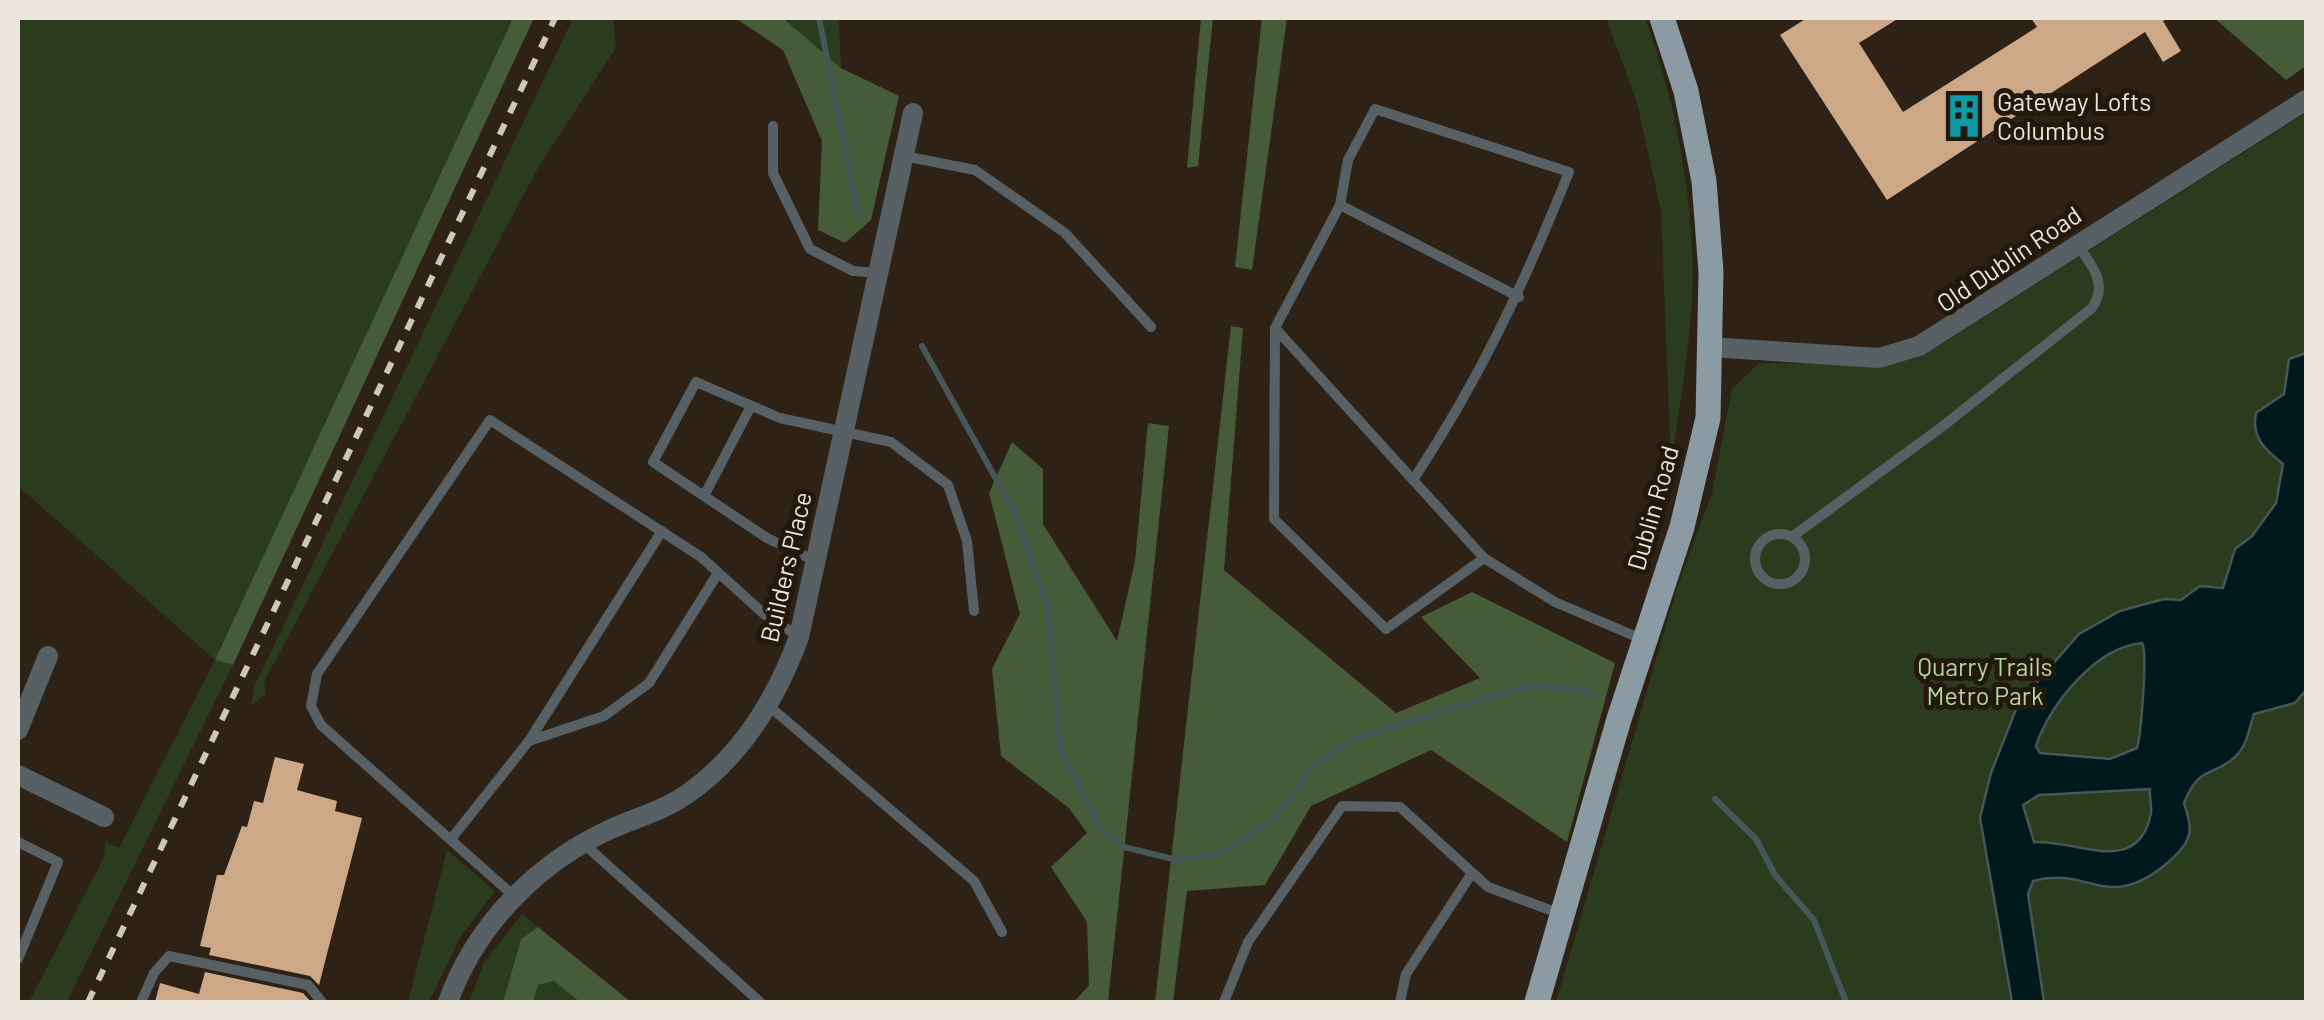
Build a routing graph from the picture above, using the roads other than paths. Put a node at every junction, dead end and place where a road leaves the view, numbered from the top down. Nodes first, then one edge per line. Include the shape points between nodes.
1 (1662, 18) edge
2 (2306, 100) edge
3 (913, 113) dead end
4 (773, 126) dead end
5 (904, 156) junction
6 (1340, 206) junction
7 (2076, 244) junction
8 (878, 274) junction
9 (1519, 297) junction
10 (1152, 326) dead end
11 (1275, 328) junction
12 (1709, 346) junction
13 (750, 408) junction
14 (841, 428) junction
15 (1412, 480) junction
16 (704, 496) junction
17 (662, 530) junction
18 (1793, 536) junction
19 (1484, 558) junction
20 (816, 562) junction
21 (718, 573) junction
22 (974, 611) dead end
23 (799, 637) junction
24 (1645, 640) junction
25 (48, 656) dead end
26 (769, 706) junction
27 (18, 730) edge
28 (528, 742) junction
29 (18, 775) edge
30 (104, 817) dead end
31 (451, 840) junction
32 (18, 842) edge
33 (584, 844) junction
34 (1472, 872) junction
35 (514, 896) junction
36 (1562, 914) junction
37 (1002, 932) dead end
38 (18, 959) edge
39 (141, 1002) edge
40 (322, 1002) edge
41 (448, 1002) edge
42 (760, 1002) edge
43 (1224, 1002) edge
44 (1400, 1002) edge
45 (1537, 1002) edge

1 - 12 main road, Dublin Road via 1686,91 1704,181
2 - 7 street, Old Dublin Road
3 - 5 street, Builders Place
4 - 8 lane via 773,173 810,249 852,271
5 - 8 street, Builders Place
5 - 10 lane via 975,170 1065,233
6 - 9 lane
6 - 9 lane via 1348,160 1376,108 1569,172
6 - 11 lane
7 - 12 street, Old Dublin Road via 1934,339 1891,356
7 - 18 lane via 2098,275 2099,298 2092,308
8 - 14 street, Builders Place
9 - 15 lane
11 - 15 lane
11 - 19 lane via 1274,519 1386,629
12 - 24 main road, Dublin Road via 1708,418
13 - 14 lane via 804,425
13 - 16 lane
13 - 16 lane via 696,382 653,462
14 - 20 street, Builders Place
14 - 22 lane via 891,442 948,486 968,541
15 - 19 lane
16 - 20 lane
17 - 21 lane
17 - 28 lane
17 - 31 lane via 490,420 338,642 317,674 311,706 316,716
18 - 18 lane via 1776,534 1761,542 1756,566 1766,580 1783,584 1799,576 1806,559
19 - 24 lane via 1555,602
20 - 23 street, Builders Place
21 - 23 lane
21 - 28 lane via 665,662 634,697 577,728
23 - 26 street, Builders Place
24 - 36 main road, Dublin Road
25 - 27 street
26 - 33 street, Builders Place via 692,791
26 - 37 lane via 974,880
28 - 31 lane
29 - 30 street
31 - 35 lane
32 - 38 lane via 58,862
33 - 35 street, Builders Place via 554,860
33 - 42 lane
34 - 36 lane via 1488,887
34 - 43 lane via 1400,807 1342,806 1248,942
34 - 44 lane via 1406,974
35 - 41 street, Builders Place via 464,962
36 - 45 main road, Dublin Road
39 - 40 lane via 169,956 308,985

